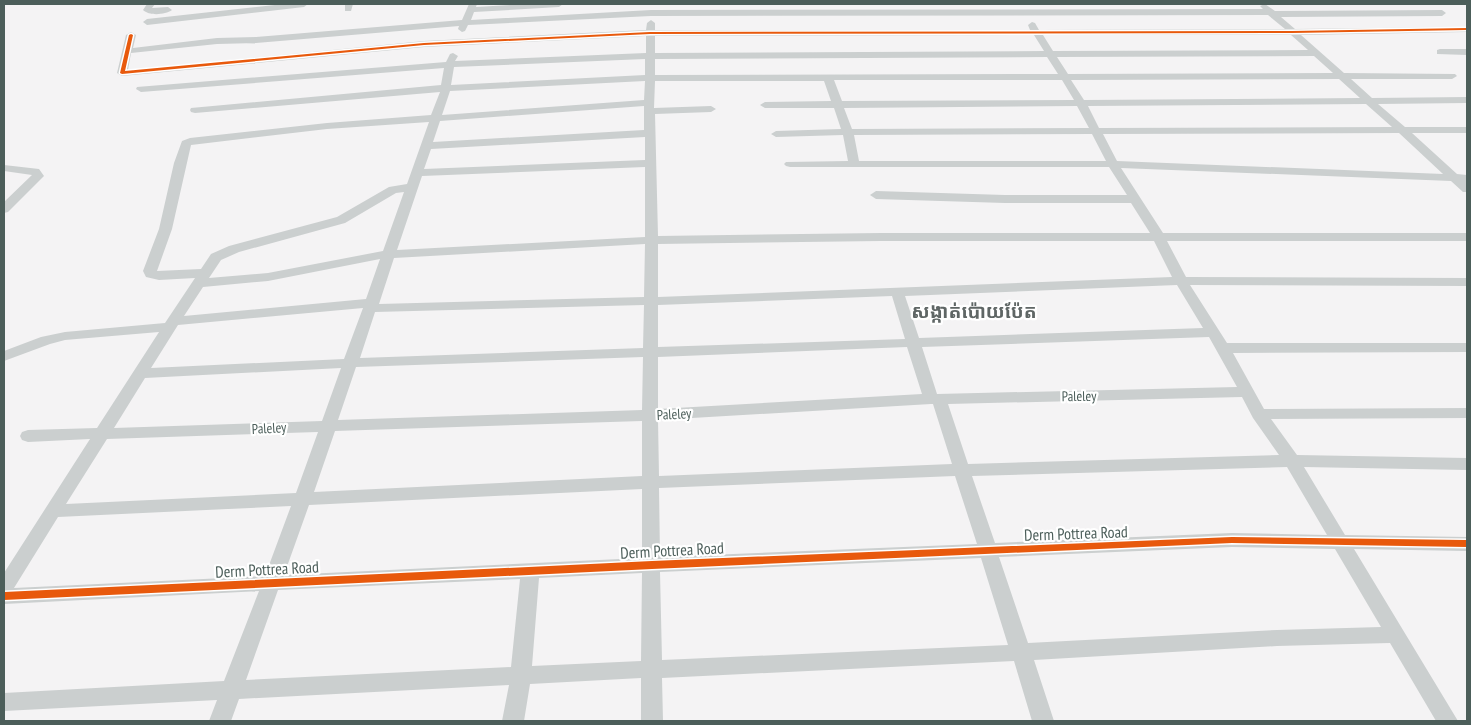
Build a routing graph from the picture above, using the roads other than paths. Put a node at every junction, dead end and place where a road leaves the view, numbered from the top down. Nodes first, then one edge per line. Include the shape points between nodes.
1 (151, 4) edge
2 (304, 4) edge
3 (559, 4) edge
4 (1261, 4) edge
5 (1429, 4) edge
6 (182, 8) dead end
7 (651, 8) edge
8 (1022, 8) edge
9 (470, 12) edge
10 (1442, 12) junction
11 (1271, 13) junction
12 (147, 22) dead end
13 (1467, 29) edge
14 (1037, 32) junction
15 (1292, 32) junction
16 (650, 33) junction
17 (131, 35) dead end
18 (457, 43) junction
19 (127, 51) junction
20 (1440, 52) dead end
21 (1467, 52) edge
22 (1050, 53) junction
23 (1316, 53) junction
24 (650, 56) junction
25 (449, 65) junction
26 (1341, 76) junction
27 (1452, 76) dead end
28 (1064, 77) junction
29 (650, 78) junction
30 (828, 79) junction
31 (446, 88) junction
32 (141, 89) dead end
33 (1467, 100) edge
34 (1370, 101) junction
35 (1081, 103) junction
36 (839, 104) junction
37 (765, 105) dead end
38 (649, 107) junction
39 (711, 109) dead end
40 (195, 110) dead end
41 (436, 118) junction
42 (1402, 130) junction
43 (1467, 130) edge
44 (848, 132) junction
45 (1096, 132) junction
46 (651, 133) junction
47 (776, 134) dead end
48 (425, 146) junction
49 (651, 163) junction
50 (790, 164) dead end
51 (854, 164) junction
52 (1113, 164) junction
53 (4, 168) edge
54 (1455, 178) junction
55 (1467, 178) edge
56 (415, 180) junction
57 (1467, 189) edge
58 (876, 195) dead end
59 (1135, 200) junction
60 (4, 208) edge
61 (1158, 236) junction
62 (1467, 237) edge
63 (652, 240) junction
64 (388, 254) junction
65 (202, 278) junction
66 (1181, 281) junction
67 (1467, 282) edge
68 (897, 291) junction
69 (652, 301) junction
70 (371, 305) junction
71 (171, 324) junction
72 (1213, 332) junction
73 (914, 342) junction
74 (1467, 347) edge
75 (1222, 348) junction
76 (652, 352) junction
77 (4, 356) edge
78 (350, 363) junction
79 (140, 374) junction
80 (1247, 392) junction
81 (935, 399) junction
82 (1467, 413) edge
83 (1259, 414) junction
84 (650, 416) junction
85 (328, 425) junction
86 (28, 436) dead end
87 (101, 436) junction
88 (1292, 461) junction
89 (1467, 464) edge
90 (962, 470) junction
91 (651, 482) junction
92 (303, 498) junction
93 (53, 511) junction
94 (1341, 542) junction
95 (1467, 544) edge
96 (988, 550) junction
97 (652, 565) junction
98 (530, 570) junction
99 (272, 582) junction
100 (4, 588) edge
101 (4, 596) edge
102 (1396, 635) junction
103 (1021, 653) junction
104 (652, 669) junction
105 (521, 675) junction
106 (231, 691) junction
107 (4, 702) edge
108 (220, 721) edge
109 (513, 721) edge
110 (652, 721) edge
111 (1043, 721) edge
112 (1447, 721) edge

1 - 6 street via 149,11
2 - 12 street
3 - 9 street
4 - 11 street
5 - 10 street
7 - 8 street
7 - 9 street
7 - 16 street
8 - 11 street
8 - 14 street
9 - 18 street
9 - 19 street via 256,40
10 - 11 street
10 - 13 street
11 - 15 street
13 - 15 street
14 - 15 street
14 - 16 street
14 - 22 street
15 - 23 street
16 - 18 street
16 - 24 street
17 - 19 street
18 - 19 street via 335,51 122,72
18 - 25 street
20 - 21 street
22 - 23 street
22 - 24 street
22 - 28 street
23 - 26 street
24 - 25 street
24 - 29 street
25 - 31 street
25 - 32 street
26 - 27 street
26 - 28 street
26 - 34 street
28 - 30 street
28 - 35 street
29 - 30 street
29 - 31 street
29 - 38 street
30 - 36 street
31 - 40 street
31 - 41 street
33 - 34 street
34 - 35 street
34 - 42 street
35 - 36 street
35 - 45 street
36 - 37 street
36 - 44 street
38 - 39 street
38 - 41 street
38 - 46 street
41 - 48 street
41 - 65 street via 308,128 186,143 167,224 150,271 159,276
42 - 43 street
42 - 45 street
42 - 54 street
44 - 45 street
44 - 47 street
44 - 51 street
45 - 52 street
46 - 48 street
46 - 49 street
48 - 56 street
49 - 56 street
49 - 63 street
50 - 51 street
51 - 52 street
52 - 54 street
52 - 59 street
53 - 60 street via 35,171 38,176
54 - 55 street
54 - 57 street
56 - 64 street
56 - 65 street via 341,220 220,254
58 - 59 street via 1005,200
59 - 61 street
61 - 62 street
61 - 63 street
61 - 66 street
63 - 64 street
63 - 69 street
64 - 65 street via 268,277
64 - 70 street
65 - 71 street
66 - 67 street
66 - 68 street
66 - 72 street
68 - 69 street
68 - 73 street
69 - 70 street
69 - 76 street
70 - 71 street
70 - 78 street
71 - 77 street via 65,336
71 - 79 street
72 - 73 street
72 - 75 street
73 - 76 street
73 - 81 street
74 - 75 street
75 - 80 street
76 - 78 street
76 - 84 street
78 - 79 street
78 - 85 street
79 - 87 street
80 - 81 street, Paleley
80 - 83 street
81 - 84 street, Paleley
81 - 90 street
82 - 83 street
83 - 88 street
84 - 85 street, Paleley
84 - 91 street
85 - 87 street, Paleley
85 - 92 street
86 - 87 street, Paleley
87 - 93 street
88 - 89 street
88 - 90 street
88 - 94 street
90 - 91 street
90 - 96 street
91 - 92 street
91 - 97 street
92 - 93 street
92 - 99 street
93 - 100 street
94 - 95 street, Derm Pottrea Road
94 - 96 street, Derm Pottrea Road via 1232,540
94 - 102 street
96 - 97 street, Derm Pottrea Road
96 - 103 street
97 - 98 street, Derm Pottrea Road
97 - 104 street
98 - 99 street, Derm Pottrea Road
98 - 105 street
99 - 101 street, Derm Pottrea Road
99 - 106 street
102 - 103 street via 1278,638
102 - 112 street
103 - 104 street
103 - 111 street
104 - 105 street
104 - 110 street
105 - 106 street
105 - 109 street
106 - 107 street
106 - 108 street

